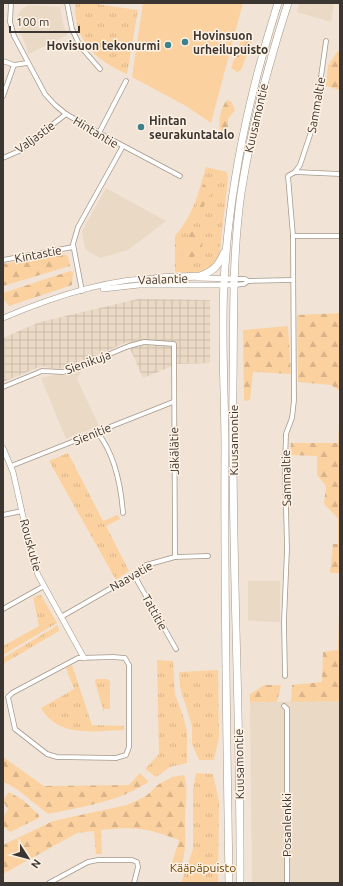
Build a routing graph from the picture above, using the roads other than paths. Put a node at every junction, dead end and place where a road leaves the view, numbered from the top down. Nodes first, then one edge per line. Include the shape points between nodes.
1 (11, 3) edge
2 (67, 3) edge
3 (278, 3) edge
4 (288, 3) edge
5 (326, 41) dead end
6 (3, 62) edge
7 (27, 63) junction
8 (14, 65) junction
9 (100, 69) dead end
10 (126, 81) dead end
11 (3, 96) edge
12 (66, 114) junction
13 (99, 133) junction
14 (123, 146) junction
15 (3, 158) edge
16 (295, 172) junction
17 (340, 174) edge
18 (180, 176) dead end
19 (293, 236) junction
20 (340, 236) edge
21 (73, 247) junction
22 (227, 248) junction
23 (3, 260) edge
24 (157, 278) junction
25 (293, 280) junction
26 (224, 282) junction
27 (234, 282) junction
28 (94, 288) junction
29 (82, 291) junction
30 (3, 318) edge
31 (174, 344) joint
32 (3, 387) edge
33 (173, 402) junction
34 (97, 432) junction
35 (3, 448) edge
36 (11, 466) junction
37 (22, 511) junction
38 (123, 513) dead end
39 (3, 516) edge
40 (208, 556) dead end
41 (175, 557) junction
42 (134, 575) junction
43 (44, 586) junction
44 (3, 609) edge
45 (61, 617) junction
46 (176, 649) dead end
47 (84, 658) junction
48 (285, 676) dead end
49 (284, 706) dead end
50 (49, 883) edge
51 (134, 883) edge
52 (229, 883) edge
53 (240, 883) edge
54 (287, 883) edge

1 - 7 street, Hintantie via 10,22
2 - 9 street via 72,29 80,46
3 - 22 highway, Kuusamontie via 242,135
4 - 27 highway, Kuusamontie via 268,68 247,159 237,228
5 - 16 street, Sammaltie via 315,120 300,165
6 - 8 street
7 - 8 street
7 - 12 street, Hintantie via 45,94
8 - 11 street
10 - 13 street
12 - 13 street, Hintantie
12 - 15 street, Valjastie via 19,151
13 - 14 street, Hintantie
14 - 18 street
14 - 21 street, Hintantie via 78,227
16 - 17 street
16 - 19 street, Sammaltie via 288,176
19 - 20 street
19 - 25 street, Sammaltie
21 - 23 street, Kintastie
21 - 29 street, Hintantie
22 - 24 highway via 218,266 206,274
22 - 26 highway, Kuusamontie
24 - 26 street, Vaalantie
24 - 28 street, Vaalantie
25 - 27 street via 248,281 244,284
25 - 48 street, Sammaltie via 294,400 292,418 286,434 285,463
26 - 27 street, Vaalantie
26 - 28 street, Vaalantie
26 - 52 highway, Kuusamontie via 224,532
27 - 53 highway, Kuusamontie via 233,427
28 - 29 street, Vaalantie
29 - 30 street, Vaalantie via 29,307
31 - 32 street, Sienikuja via 144,342 128,346 63,372 42,371
31 - 33 street, Jäkälätie
33 - 34 street, Sienitie
33 - 41 street, Jäkälätie
34 - 36 street, Sienitie
34 - 38 street via 117,476
35 - 36 street, Rouskutie
36 - 37 street, Rouskutie
37 - 39 street
37 - 43 street, Rouskutie via 33,561
40 - 41 street, Naavatie
41 - 42 street, Naavatie via 146,565
42 - 45 street, Naavatie
42 - 46 street, Tattitie
43 - 44 street
43 - 45 street, Rouskutie
45 - 47 street, Rouskutie
47 - 47 street via 125,658 128,662 129,746 126,755 51,756 18,733 14,727 8,698 12,693 43,675 78,658
49 - 54 street, Posanlenkki via 287,709
50 - 51 street via 88,862 132,860 137,862 138,868

